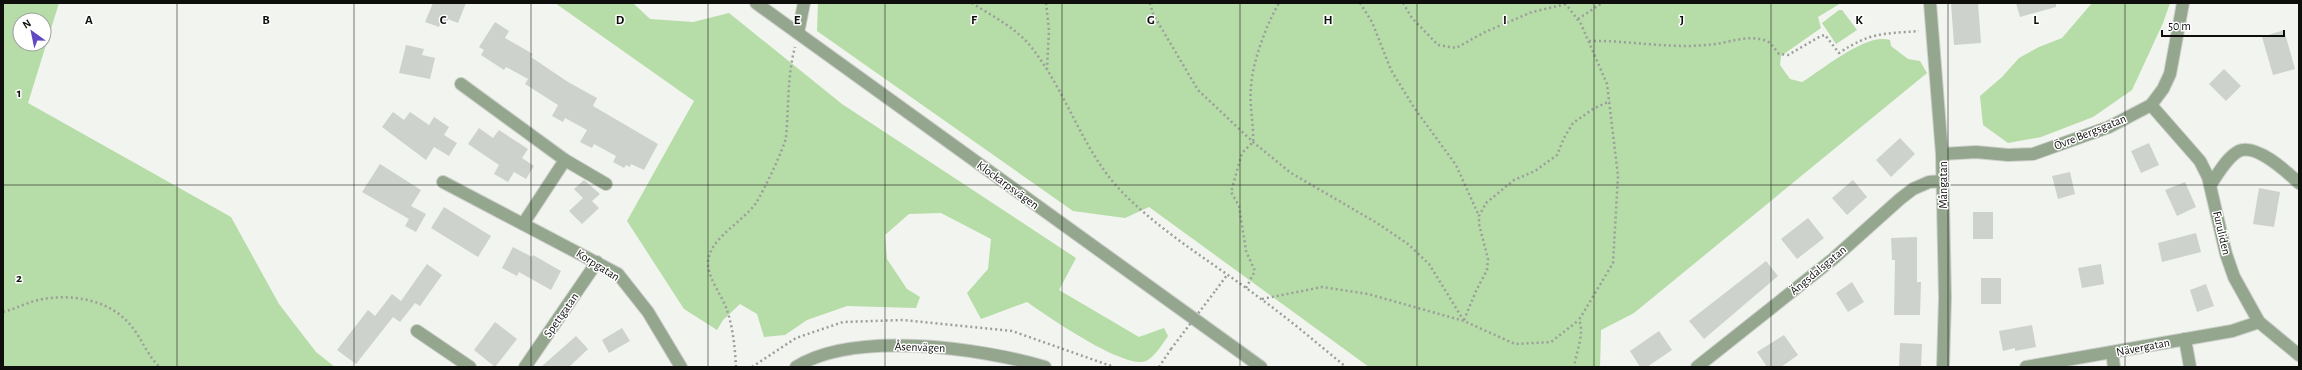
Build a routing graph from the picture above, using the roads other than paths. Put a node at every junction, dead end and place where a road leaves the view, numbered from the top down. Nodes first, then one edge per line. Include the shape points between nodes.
1 (756, 3) edge
2 (804, 3) edge
3 (1930, 3) edge
4 (2183, 3) edge
5 (798, 33) junction
6 (461, 84) dead end
7 (2152, 105) junction
8 (1942, 154) junction
9 (565, 160) junction
10 (1942, 181) junction
11 (443, 182) dead end
12 (2299, 183) edge
13 (606, 184) dead end
14 (2211, 184) junction
15 (523, 224) junction
16 (597, 262) junction
17 (2259, 322) junction
18 (417, 331) dead end
19 (2184, 339) junction
20 (2112, 352) junction
21 (2299, 355) edge
22 (470, 367) edge
23 (525, 367) edge
24 (681, 367) edge
25 (796, 367) edge
26 (1045, 367) edge
27 (1261, 367) edge
28 (1697, 367) edge
29 (1943, 367) edge
30 (2026, 367) edge
31 (2114, 367) edge
32 (2190, 367) edge

1 - 5 street, Klockarpsvägen
2 - 5 street
3 - 8 street, Mångatan
4 - 7 street, Övre Bergsgatan via 2170,74
5 - 27 street, Klockarpsvägen
6 - 9 street
7 - 8 street, Övre Bergsgatan via 2109,127 2033,154
7 - 14 street, Furuliden via 2200,161
8 - 10 street, Mångatan
9 - 13 street
9 - 15 street
10 - 28 street, Ängsdalsgatan via 1929,182 1900,198 1833,259
10 - 29 street, Mångatan via 1945,298
11 - 15 street, Korpgatan
12 - 14 street via 2277,162 2247,150 2238,151
14 - 17 street, Furuliden via 2226,254 2234,277
15 - 16 street, Korpgatan
16 - 23 street, Spettgatan
16 - 24 street, Korpgatan via 618,274 634,293
17 - 19 street, Nävergatan via 2232,331
17 - 21 street, Furuliden
18 - 22 street
19 - 20 street, Nävergatan
19 - 32 street
20 - 30 street, Nävergatan
20 - 31 street
25 - 26 street, Åsenvägen via 827,354 869,347 908,346 955,349 1022,360

